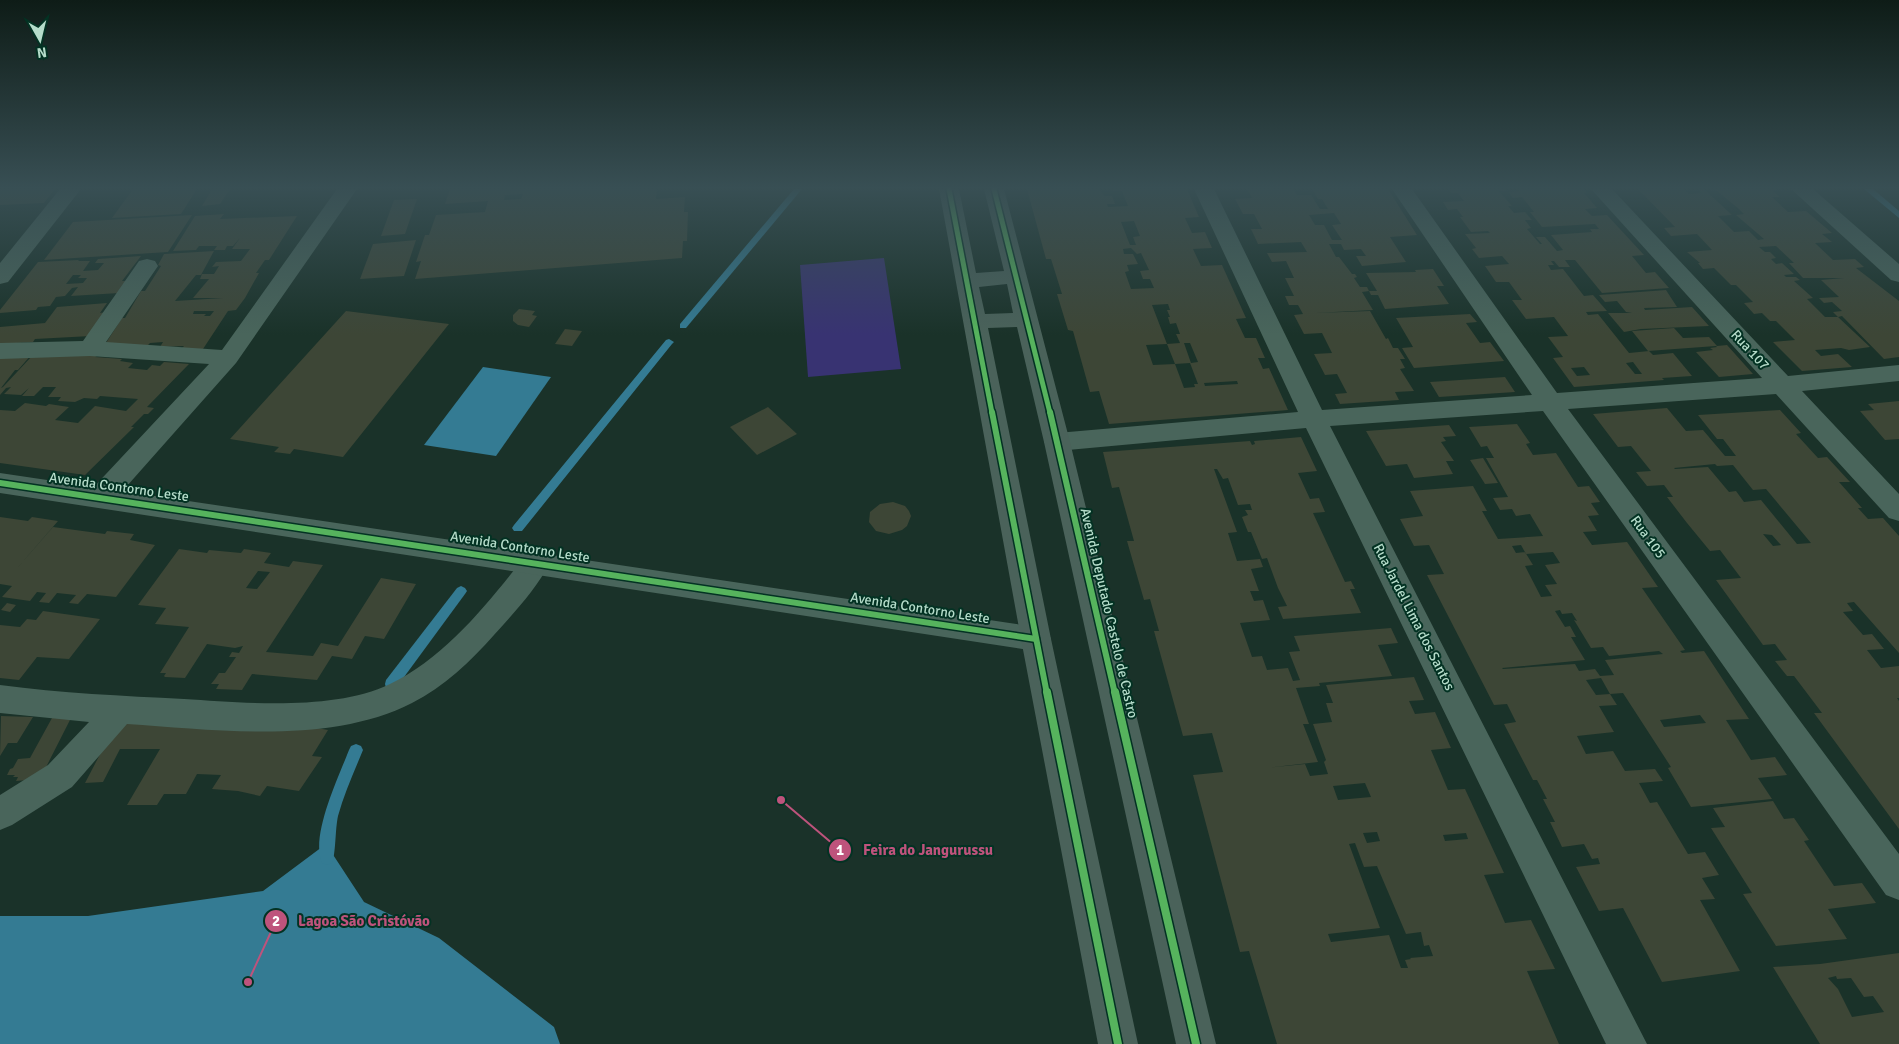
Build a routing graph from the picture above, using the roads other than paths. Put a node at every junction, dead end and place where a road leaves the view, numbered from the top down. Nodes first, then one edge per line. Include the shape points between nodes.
1 (32, 238) edge
2 (313, 238) edge
3 (958, 238) edge
4 (1005, 238) edge
5 (1227, 238) edge
6 (1436, 238) edge
7 (1645, 238) edge
8 (1857, 238) edge
9 (147, 266) dead end
10 (1899, 275) edge
11 (0, 277) edge
12 (1015, 278) junction
13 (966, 281) junction
14 (1026, 320) junction
15 (974, 322) junction
16 (90, 348) junction
17 (0, 351) edge
18 (228, 358) junction
19 (1899, 373) edge
20 (1782, 384) junction
21 (1550, 402) junction
22 (1314, 419) junction
23 (1057, 442) junction
24 (0, 483) edge
25 (101, 497) junction
26 (1899, 511) edge
27 (536, 563) junction
28 (1036, 638) junction
29 (0, 699) edge
30 (120, 710) junction
31 (0, 814) edge
32 (1899, 883) edge
33 (1118, 1044) edge
34 (1196, 1044) edge
35 (1627, 1044) edge

1 - 11 street
2 - 18 street
3 - 13 main road
4 - 12 main road, Avenida Deputado Castelo de Castro
5 - 22 street, Rua Jardel Lima dos Santos
6 - 21 street, Rua 105
7 - 20 street, Rua 107
8 - 10 street
9 - 16 street
12 - 13 main road
12 - 14 main road, Avenida Deputado Castelo de Castro
13 - 15 main road
14 - 15 main road
14 - 23 main road, Avenida Deputado Castelo de Castro
15 - 28 main road
16 - 17 street
16 - 18 street
18 - 25 street
19 - 20 street
20 - 21 street
20 - 26 street, Rua 107
21 - 22 street
21 - 32 street, Rua 105
22 - 23 street
22 - 35 street, Rua Jardel Lima dos Santos
23 - 34 main road, Avenida Deputado Castelo de Castro
24 - 25 street, Avenida Contorno Leste
25 - 27 street, Avenida Contorno Leste
27 - 28 street, Avenida Contorno Leste
27 - 30 street via 501,608 458,654 400,694 369,706 325,714 275,717
28 - 33 main road
29 - 30 street
30 - 31 street via 60,776

